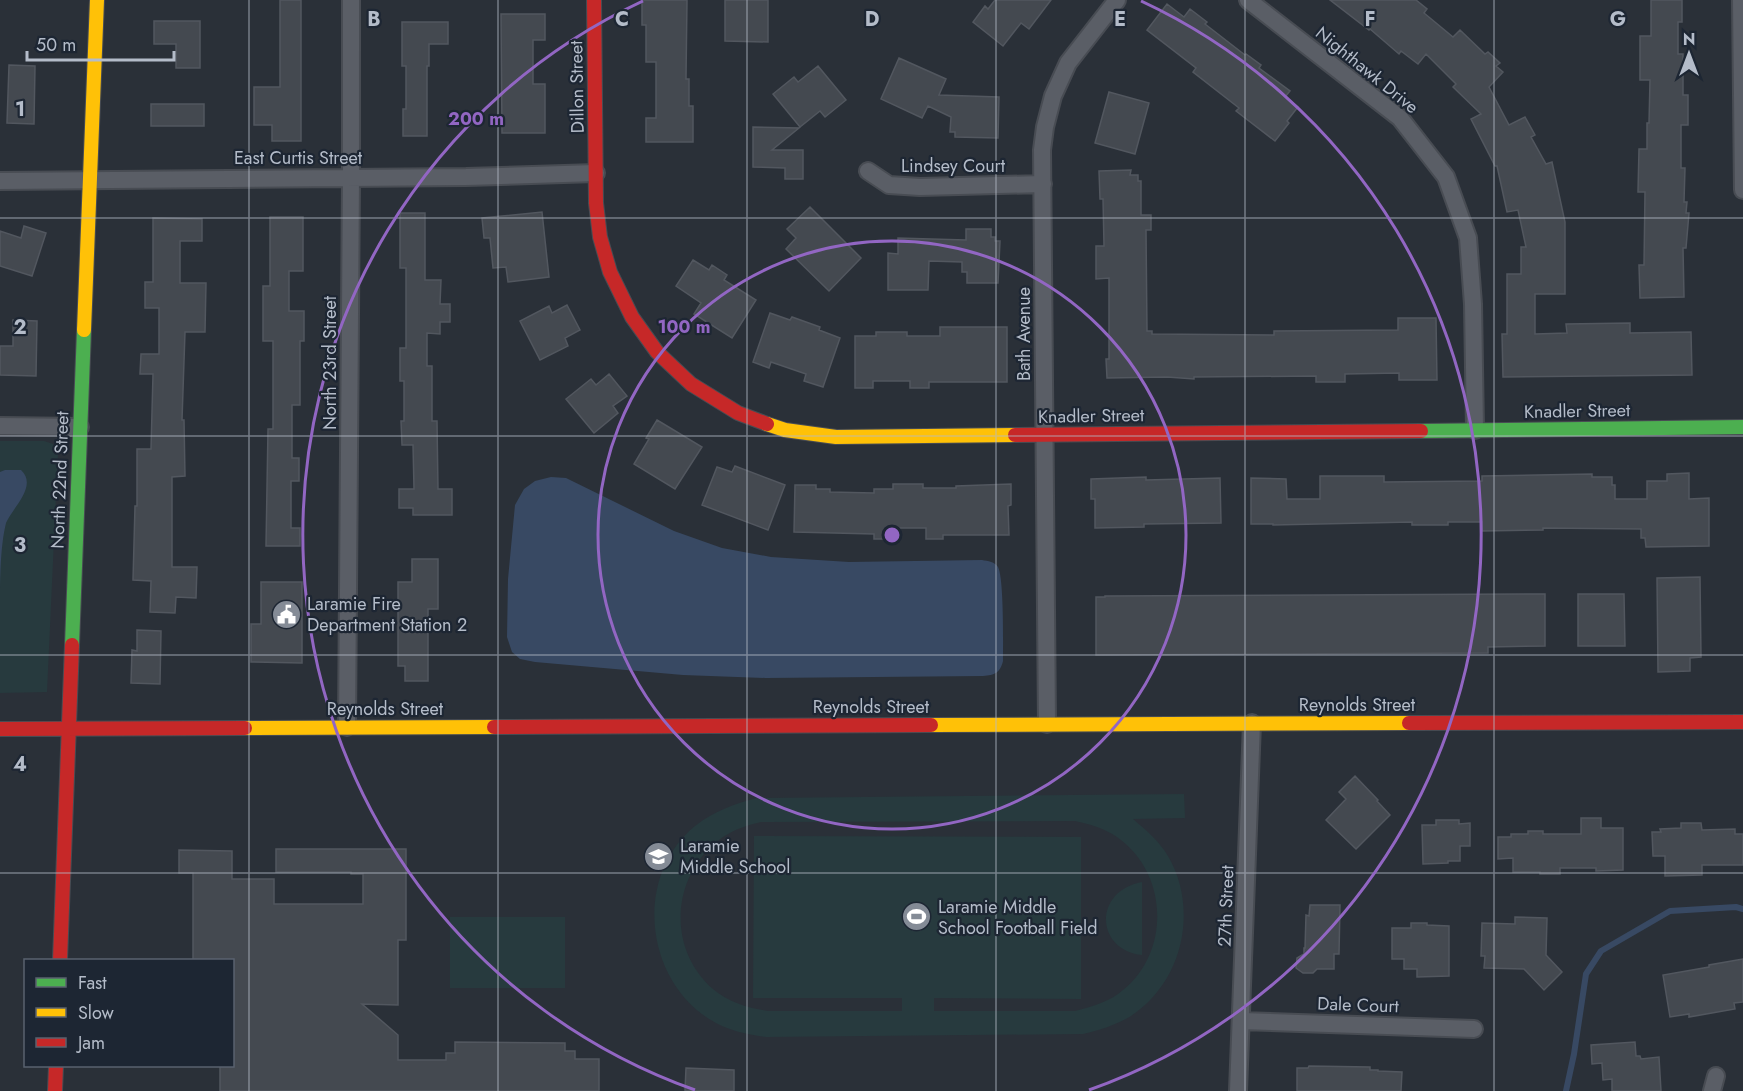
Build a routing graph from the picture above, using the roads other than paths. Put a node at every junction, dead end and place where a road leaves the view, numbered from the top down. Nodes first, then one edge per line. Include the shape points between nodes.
1 (97, 0) edge
2 (351, 0) edge
3 (594, 0) edge
4 (1117, 0) edge
5 (1248, 0) edge
6 (1742, 0) edge
7 (868, 171) dead end
8 (596, 173) junction
9 (351, 177) junction
10 (90, 179) junction
11 (0, 181) edge
12 (1043, 184) junction
13 (1743, 190) edge
14 (0, 426) edge
15 (80, 427) junction
16 (1743, 427) edge
17 (1475, 430) junction
18 (1045, 435) junction
19 (1743, 722) edge
20 (1252, 723) junction
21 (1047, 724) junction
22 (346, 727) junction
23 (69, 728) junction
24 (0, 729) edge
25 (60, 959) edge
26 (1240, 1021) junction
27 (1474, 1029) dead end
28 (56, 1067) edge
29 (55, 1091) edge
30 (1238, 1091) edge

1 - 10 street, North 22nd Street
2 - 9 street, North 23rd Street
3 - 8 street, Dillon Street
4 - 12 street, Bath Avenue via 1068,63 1053,96 1042,150
5 - 17 street, Nighthawk Drive via 1400,118 1446,177 1468,238
6 - 13 street
7 - 12 street, Lindsey Court via 889,185
8 - 9 street, East Curtis Street
8 - 18 street, Knadler Street via 600,237 610,272 632,317 657,352 691,384 738,413 784,430 836,437
9 - 10 street, East Curtis Street
9 - 22 street, North 23rd Street
10 - 11 street, East Curtis Street
10 - 15 street, North 22nd Street
12 - 18 street, Bath Avenue
14 - 15 street
15 - 23 street, North 22nd Street
16 - 17 street, Knadler Street
17 - 18 street, Knadler Street
18 - 21 street, Bath Avenue
19 - 20 street, Reynolds Street
20 - 21 street, Reynolds Street
20 - 26 street, 27th Street
21 - 22 street, Reynolds Street
22 - 23 street, Reynolds Street
23 - 24 street, Reynolds Street
23 - 25 street, North 22nd Street
26 - 27 street, Dale Court
26 - 30 street, 27th Street
28 - 29 street

